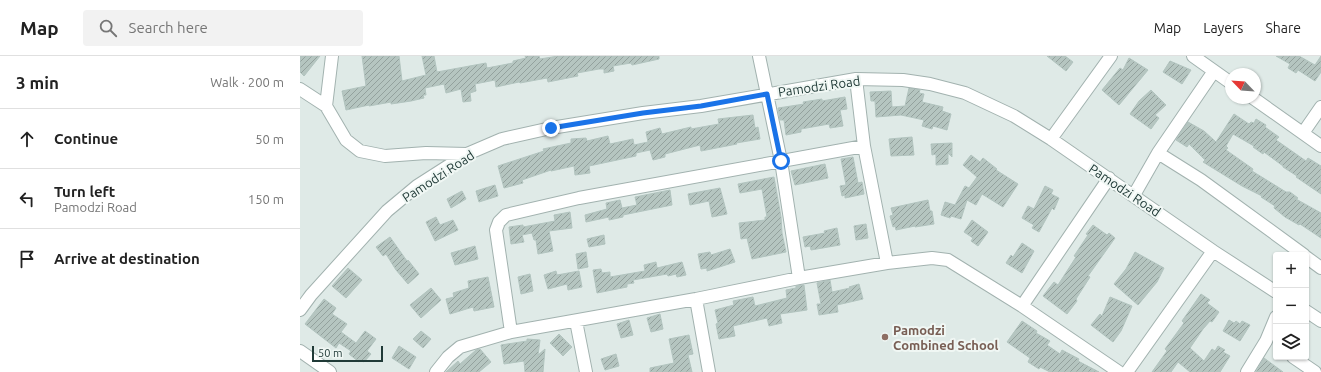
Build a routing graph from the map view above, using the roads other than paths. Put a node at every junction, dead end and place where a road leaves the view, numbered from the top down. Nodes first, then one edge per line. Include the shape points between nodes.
1 (332, 56) edge
2 (759, 56) edge
3 (1111, 56) edge
4 (1193, 56) edge
5 (1214, 71) junction
6 (856, 79) junction
7 (1225, 79) edge
8 (300, 89) edge
9 (767, 94) junction
10 (1261, 104) edge
11 (326, 106) junction
12 (1321, 107) edge
13 (1303, 133) junction
14 (1050, 139) junction
15 (864, 146) junction
16 (1321, 146) edge
17 (1158, 153) junction
18 (467, 154) junction
19 (781, 161) junction
20 (1109, 178) junction
21 (1134, 196) junction
22 (1213, 251) junction
23 (1300, 252) edge
24 (1309, 259) edge
25 (887, 263) junction
26 (1321, 268) edge
27 (799, 278) junction
28 (1273, 290) edge
29 (696, 299) junction
30 (1022, 306) junction
31 (300, 310) edge
32 (1309, 313) edge
33 (576, 321) junction
34 (1321, 321) edge
35 (1275, 324) edge
36 (511, 332) junction
37 (1271, 344) edge
38 (300, 351) edge
39 (1297, 360) edge
40 (330, 372) edge
41 (436, 372) edge
42 (586, 372) edge
43 (709, 372) edge
44 (1119, 372) edge
45 (1127, 372) edge
46 (1247, 372) edge
47 (1315, 372) edge

1 - 11 street
2 - 9 street
3 - 14 street
4 - 5 street
5 - 7 street
5 - 17 street
6 - 9 street, Pamodzi Road
6 - 14 street, Pamodzi Road via 903,80 965,93 1014,116
6 - 15 street
8 - 11 street
9 - 18 street, Pamodzi Road via 551,128 502,139
9 - 19 street
10 - 13 street
11 - 18 street via 346,140 360,151 385,156
12 - 13 street
13 - 16 street
14 - 20 street, Pamodzi Road
15 - 19 street
15 - 25 street
17 - 21 street
17 - 23 street via 1201,180
18 - 31 street, Pamodzi Road via 417,186 387,211
19 - 27 street
19 - 36 street via 579,198 506,215 496,230
20 - 21 street, Pamodzi Road
20 - 30 street
21 - 22 street, Pamodzi Road
22 - 28 street, Pamodzi Road
22 - 45 street
24 - 26 street
25 - 27 street
25 - 30 street via 932,258 948,260
27 - 29 street
29 - 33 street
29 - 43 street
30 - 44 street
32 - 34 street
33 - 36 street
33 - 42 street
35 - 37 street
36 - 41 street via 460,347
37 - 46 street
38 - 40 street
39 - 47 street

